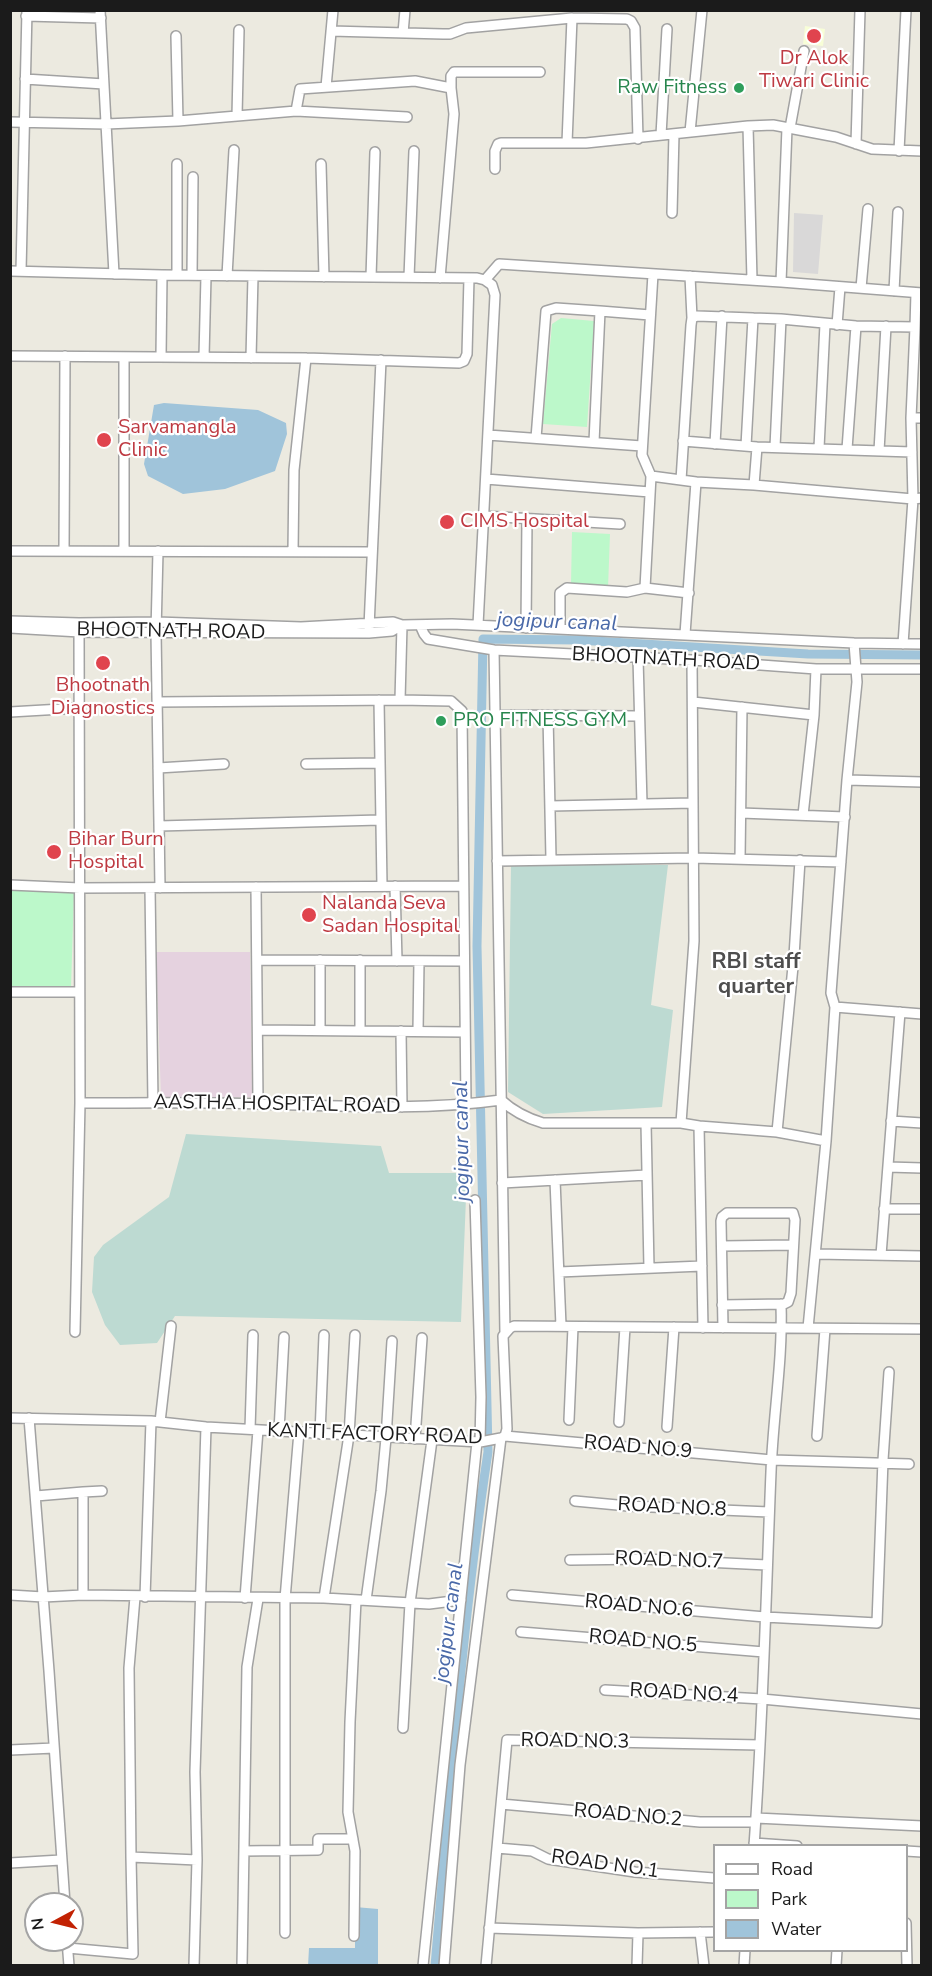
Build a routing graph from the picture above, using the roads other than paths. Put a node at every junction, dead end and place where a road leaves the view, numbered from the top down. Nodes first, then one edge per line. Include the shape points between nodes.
1 (333, 10) edge
2 (405, 10) edge
3 (702, 10) edge
4 (860, 10) edge
5 (906, 10) edge
6 (26, 14) edge
7 (100, 14) edge
8 (572, 18) junction
9 (667, 29) dead end
10 (239, 30) dead end
11 (331, 31) junction
12 (403, 33) junction
13 (176, 36) dead end
14 (804, 51) dead end
15 (540, 72) dead end
16 (25, 79) junction
17 (104, 84) junction
18 (326, 87) junction
19 (451, 88) junction
20 (296, 111) junction
21 (237, 116) junction
22 (407, 117) dead end
23 (24, 119) junction
24 (178, 121) junction
25 (10, 122) edge
26 (106, 124) junction
27 (748, 126) junction
28 (788, 128) junction
29 (690, 132) junction
30 (674, 134) junction
31 (661, 135) junction
32 (638, 138) junction
33 (567, 143) junction
34 (856, 144) junction
35 (234, 150) dead end
36 (414, 151) dead end
37 (899, 151) junction
38 (921, 151) edge
39 (375, 152) dead end
40 (177, 164) dead end
41 (321, 164) dead end
42 (495, 169) dead end
43 (193, 177) dead end
44 (868, 209) dead end
45 (898, 212) dead end
46 (672, 213) dead end
47 (10, 271) edge
48 (21, 272) junction
49 (114, 274) junction
50 (653, 274) junction
51 (162, 275) junction
52 (177, 275) junction
53 (192, 275) junction
54 (206, 276) junction
55 (228, 276) junction
56 (253, 276) junction
57 (690, 276) junction
58 (324, 277) junction
59 (371, 277) junction
60 (409, 277) junction
61 (440, 278) junction
62 (469, 278) junction
63 (485, 280) junction
64 (753, 280) junction
65 (782, 282) junction
66 (840, 286) junction
67 (861, 288) junction
68 (894, 291) junction
69 (919, 293) edge
70 (600, 311) junction
71 (650, 315) junction
72 (722, 316) junction
73 (692, 318) junction
74 (753, 318) junction
75 (781, 319) junction
76 (825, 324) junction
77 (837, 325) junction
78 (856, 326) junction
79 (886, 326) junction
80 (915, 327) junction
81 (10, 356) edge
82 (65, 357) junction
83 (124, 357) junction
84 (161, 357) junction
85 (204, 357) junction
86 (250, 358) junction
87 (306, 358) junction
88 (381, 360) junction
89 (911, 418) junction
90 (921, 418) edge
91 (488, 435) junction
92 (536, 438) junction
93 (684, 441) junction
94 (594, 442) junction
95 (715, 444) junction
96 (642, 446) junction
97 (746, 446) junction
98 (757, 447) junction
99 (775, 447) junction
100 (819, 448) junction
101 (847, 449) junction
102 (879, 451) junction
103 (912, 453) junction
104 (651, 476) junction
105 (486, 479) junction
106 (681, 480) junction
107 (696, 482) junction
108 (754, 485) junction
109 (650, 492) junction
110 (917, 498) edge
111 (484, 516) junction
112 (527, 518) junction
113 (620, 524) dead end
114 (10, 551) edge
115 (64, 551) junction
116 (124, 551) junction
117 (158, 551) junction
118 (293, 552) junction
119 (372, 552) junction
120 (645, 588) junction
121 (689, 593) junction
122 (10, 621) edge
123 (156, 622) junction
124 (420, 625) junction
125 (478, 625) junction
126 (402, 626) junction
127 (80, 627) junction
128 (10, 628) edge
129 (369, 628) junction
130 (526, 628) junction
131 (560, 629) junction
132 (156, 633) junction
133 (685, 634) junction
134 (903, 644) junction
135 (921, 644) edge
136 (854, 647) junction
137 (490, 650) junction
138 (638, 658) junction
139 (692, 660) junction
140 (855, 667) junction
141 (816, 669) junction
142 (921, 669) edge
143 (379, 700) junction
144 (400, 700) junction
145 (157, 702) junction
146 (693, 702) junction
147 (741, 707) junction
148 (80, 708) junction
149 (10, 712) edge
150 (495, 715) junction
151 (814, 715) junction
152 (548, 716) junction
153 (639, 716) junction
154 (379, 763) junction
155 (224, 764) dead end
156 (306, 764) dead end
157 (158, 768) junction
158 (847, 780) junction
159 (921, 782) edge
160 (693, 803) junction
161 (642, 804) junction
162 (550, 806) junction
163 (741, 813) junction
164 (803, 815) junction
165 (844, 817) junction
166 (380, 820) junction
167 (159, 826) junction
168 (694, 858) junction
169 (551, 859) junction
170 (740, 859) junction
171 (800, 860) junction
172 (497, 861) junction
173 (841, 862) junction
174 (10, 885) edge
175 (382, 886) junction
176 (396, 886) junction
177 (463, 886) junction
178 (256, 887) junction
179 (80, 888) junction
180 (155, 888) junction
181 (257, 960) junction
182 (320, 960) junction
183 (360, 960) junction
184 (398, 961) junction
185 (419, 961) junction
186 (464, 961) junction
187 (10, 992) edge
188 (79, 992) junction
189 (835, 1007) junction
190 (900, 1012) junction
191 (921, 1014) edge
192 (258, 1030) junction
193 (320, 1030) junction
194 (360, 1031) junction
195 (401, 1031) junction
196 (418, 1031) junction
197 (465, 1032) junction
198 (497, 1101) junction
199 (80, 1103) junction
200 (153, 1103) junction
201 (258, 1103) junction
202 (470, 1104) junction
203 (402, 1107) junction
204 (891, 1121) junction
205 (681, 1123) junction
206 (921, 1123) edge
207 (646, 1124) junction
208 (699, 1126) junction
209 (777, 1132) junction
210 (826, 1141) junction
211 (888, 1167) junction
212 (921, 1168) edge
213 (647, 1175) junction
214 (555, 1180) junction
215 (502, 1183) junction
216 (475, 1200) dead end
217 (884, 1209) junction
218 (921, 1209) edge
219 (794, 1245) junction
220 (722, 1246) junction
221 (816, 1254) junction
222 (881, 1255) junction
223 (921, 1256) edge
224 (702, 1266) junction
225 (649, 1268) junction
226 (559, 1272) junction
227 (781, 1304) junction
228 (722, 1305) junction
229 (171, 1326) dead end
230 (561, 1326) junction
231 (573, 1327) junction
232 (625, 1327) junction
233 (674, 1328) junction
234 (703, 1328) junction
235 (723, 1328) junction
236 (808, 1328) junction
237 (782, 1329) junction
238 (825, 1329) junction
239 (921, 1329) edge
240 (75, 1332) dead end
241 (505, 1333) junction
242 (253, 1335) dead end
243 (324, 1335) dead end
244 (355, 1335) dead end
245 (284, 1336) dead end
246 (422, 1338) dead end
247 (392, 1341) dead end
248 (889, 1372) dead end
249 (10, 1418) edge
250 (29, 1418) junction
251 (569, 1420) dead end
252 (156, 1421) junction
253 (619, 1422) dead end
254 (206, 1427) junction
255 (667, 1427) dead end
256 (254, 1430) junction
257 (279, 1431) junction
258 (299, 1432) junction
259 (320, 1434) junction
260 (349, 1435) junction
261 (817, 1436) dead end
262 (387, 1438) junction
263 (501, 1438) junction
264 (415, 1439) junction
265 (432, 1440) junction
266 (480, 1442) junction
267 (772, 1460) junction
268 (883, 1464) junction
269 (909, 1464) dead end
270 (102, 1491) dead end
271 (83, 1492) junction
272 (36, 1496) junction
273 (575, 1501) dead end
274 (770, 1512) junction
275 (570, 1560) dead end
276 (767, 1565) junction
277 (10, 1595) edge
278 (83, 1595) junction
279 (512, 1595) dead end
280 (43, 1597) junction
281 (135, 1597) junction
282 (146, 1597) junction
283 (201, 1597) junction
284 (245, 1598) junction
285 (324, 1598) junction
286 (258, 1599) junction
287 (285, 1599) junction
288 (356, 1600) junction
289 (366, 1600) junction
290 (461, 1600) junction
291 (410, 1603) junction
292 (765, 1617) junction
293 (521, 1632) dead end
294 (764, 1652) junction
295 (605, 1690) dead end
296 (762, 1699) junction
297 (921, 1714) edge
298 (403, 1728) dead end
299 (760, 1745) junction
300 (54, 1748) junction
301 (10, 1750) edge
302 (501, 1804) junction
303 (756, 1820) junction
304 (921, 1826) edge
305 (353, 1839) junction
306 (754, 1844) edge
307 (497, 1848) junction
308 (244, 1851) junction
309 (285, 1851) junction
310 (131, 1857) junction
311 (62, 1860) junction
312 (197, 1860) junction
313 (10, 1863) edge
314 (713, 1878) edge
315 (63, 1892) edge
316 (489, 1928) junction
317 (700, 1932) junction
318 (713, 1932) edge
319 (285, 1933) dead end
320 (638, 1933) junction
321 (354, 1936) dead end
322 (84, 1947) edge
323 (194, 1965) edge
324 (242, 1965) edge
325 (423, 1965) edge
326 (444, 1965) edge
327 (486, 1965) edge
328 (637, 1965) edge
329 (704, 1965) edge

1 - 11 street
2 - 12 street
3 - 29 street
4 - 34 street
5 - 37 street
6 - 7 street
6 - 16 street
7 - 17 street
8 - 12 street via 466,28 450,34
8 - 32 street via 627,19 634,24
8 - 33 street
9 - 31 street
10 - 21 street
11 - 12 street
11 - 18 street
13 - 24 street
14 - 28 street
15 - 19 street via 454,72 450,76
16 - 17 street
16 - 23 street
17 - 26 street
18 - 19 street via 415,81
18 - 20 street via 300,89
19 - 61 street via 454,114
20 - 21 street
20 - 22 street
21 - 24 street
23 - 25 street
23 - 26 street
23 - 48 street
24 - 26 street
26 - 49 street
27 - 28 street
27 - 29 street
27 - 64 street
28 - 34 street via 836,136
28 - 65 street
29 - 30 street
30 - 31 street
30 - 46 street
31 - 32 street
32 - 33 street
33 - 42 street via 498,144
34 - 37 street
35 - 55 street
36 - 60 street
37 - 38 street
39 - 59 street
40 - 52 street
41 - 58 street
43 - 53 street
44 - 67 street
45 - 68 street
47 - 48 street
48 - 49 street
49 - 51 street
50 - 57 street
50 - 63 street via 499,264
50 - 71 street
51 - 52 street
51 - 84 street
52 - 53 street
53 - 54 street
54 - 55 street
54 - 85 street
55 - 56 street
56 - 58 street
56 - 86 street
57 - 64 street
57 - 73 street
58 - 59 street
59 - 60 street
60 - 61 street
61 - 62 street
62 - 63 street
62 - 88 street via 464,361
63 - 91 street via 492,285 495,295
64 - 65 street
65 - 66 street
66 - 67 street
66 - 77 street
67 - 68 street
68 - 69 street
69 - 80 street
70 - 71 street
70 - 92 street via 546,311
70 - 94 street
71 - 96 street
72 - 73 street
72 - 74 street
72 - 95 street
73 - 93 street
74 - 75 street
74 - 97 street
75 - 76 street
75 - 99 street
76 - 77 street
76 - 100 street
77 - 78 street
78 - 79 street
78 - 101 street
79 - 80 street
79 - 102 street
80 - 89 street
81 - 82 street
82 - 83 street
82 - 115 street
83 - 84 street
83 - 116 street
84 - 85 street
85 - 86 street
86 - 87 street
87 - 88 street
87 - 118 street via 294,470
88 - 119 street
89 - 90 street
89 - 103 street
91 - 92 street
91 - 105 street
92 - 94 street
93 - 95 street
93 - 106 street
94 - 96 street
95 - 97 street
96 - 104 street
97 - 98 street
98 - 99 street
98 - 108 street
99 - 100 street
100 - 101 street
101 - 102 street
102 - 103 street
103 - 110 street
104 - 106 street
104 - 109 street
105 - 109 street
105 - 111 street
106 - 107 street
107 - 108 street
107 - 121 street
108 - 110 street
109 - 120 street
110 - 134 street
111 - 112 street
111 - 125 street
112 - 113 street
112 - 130 street
114 - 115 street
115 - 116 street
116 - 117 street
117 - 118 street
117 - 123 street
118 - 119 street
119 - 129 street
120 - 121 street
120 - 131 street via 627,592 567,588 560,593
121 - 133 street
122 - 127 street, BHOOTNATH ROAD
123 - 127 street, BHOOTNATH ROAD
123 - 129 street, BHOOTNATH ROAD
123 - 132 street
124 - 125 street, BHOOTNATH ROAD
124 - 126 street, BHOOTNATH ROAD
124 - 137 street, BHOOTNATH ROAD via 428,639
125 - 130 street, BHOOTNATH ROAD
126 - 129 street, BHOOTNATH ROAD via 392,631
126 - 144 street
127 - 128 street, BHOOTNATH ROAD
127 - 132 street, BHOOTNATH ROAD
127 - 148 street
129 - 132 street, BHOOTNATH ROAD
130 - 131 street, BHOOTNATH ROAD
131 - 133 street, BHOOTNATH ROAD
132 - 145 street
133 - 136 street, BHOOTNATH ROAD
134 - 135 street, BHOOTNATH ROAD
134 - 136 street, BHOOTNATH ROAD
136 - 140 street
137 - 138 street, BHOOTNATH ROAD
137 - 150 street, KANTI FACTORY ROAD
138 - 139 street, BHOOTNATH ROAD
138 - 153 street
139 - 141 street, BHOOTNATH ROAD
139 - 146 street
140 - 141 street, BHOOTNATH ROAD
140 - 142 street, BHOOTNATH ROAD
140 - 158 street via 857,682
141 - 151 street
143 - 144 street
143 - 145 street
143 - 154 street
144 - 177 street via 451,701 462,711
145 - 157 street
146 - 147 street
146 - 160 street
147 - 151 street
147 - 163 street
148 - 149 street
148 - 179 street
150 - 152 street
150 - 172 street, KANTI FACTORY ROAD
151 - 164 street
152 - 153 street
152 - 162 street
153 - 161 street
154 - 156 street
154 - 166 street
155 - 157 street
157 - 167 street
158 - 159 street
158 - 165 street
160 - 161 street
160 - 168 street
161 - 162 street
162 - 169 street
163 - 164 street
163 - 170 street
164 - 165 street
165 - 173 street
166 - 167 street
166 - 175 street
167 - 180 street
168 - 169 street
168 - 170 street
168 - 205 street via 694,941
169 - 172 street
170 - 171 street
171 - 173 street
171 - 209 street
172 - 198 street, KANTI FACTORY ROAD
173 - 189 street via 831,993
174 - 179 street
175 - 176 street
175 - 178 street
176 - 177 street
176 - 184 street
177 - 186 street
178 - 180 street
178 - 181 street
179 - 180 street
179 - 188 street
180 - 200 street
181 - 182 street
181 - 192 street
182 - 183 street
182 - 193 street
183 - 184 street
183 - 194 street
184 - 185 street
185 - 186 street
185 - 196 street
186 - 197 street
187 - 188 street
188 - 199 street
189 - 190 street
189 - 210 street
190 - 191 street
190 - 204 street
192 - 193 street
192 - 201 street
193 - 194 street
194 - 195 street
195 - 196 street
195 - 203 street
196 - 197 street
197 - 202 street
198 - 202 street, AASTHA HOSPITAL ROAD
198 - 207 street via 543,1124
198 - 215 street, KANTI FACTORY ROAD
199 - 200 street, AASTHA HOSPITAL ROAD
199 - 240 street
200 - 201 street, AASTHA HOSPITAL ROAD
201 - 203 street, AASTHA HOSPITAL ROAD
202 - 203 street, AASTHA HOSPITAL ROAD
204 - 206 street
204 - 211 street
205 - 207 street
205 - 208 street
207 - 213 street
208 - 209 street
208 - 224 street
209 - 210 street
210 - 221 street
211 - 212 street
211 - 217 street
213 - 214 street
213 - 225 street
214 - 215 street
214 - 226 street
215 - 241 street, KANTI FACTORY ROAD
216 - 266 street
217 - 218 street
217 - 222 street
219 - 220 street
219 - 220 street via 794,1216 790,1212 724,1215
219 - 227 street via 791,1293 788,1302
220 - 228 street
221 - 222 street
221 - 236 street
222 - 223 street
224 - 225 street
224 - 234 street
225 - 226 street
226 - 230 street
227 - 228 street
227 - 237 street
228 - 235 street
229 - 252 street
230 - 231 street
230 - 241 street via 514,1326
231 - 232 street
231 - 251 street
232 - 233 street
232 - 253 street
233 - 234 street
233 - 255 street
234 - 235 street
235 - 237 street
236 - 237 street
236 - 238 street
237 - 267 street
238 - 239 street
238 - 261 street
241 - 263 street, KANTI FACTORY ROAD via 507,1429
242 - 256 street
243 - 259 street
244 - 260 street
245 - 257 street
246 - 264 street
247 - 262 street
248 - 268 street
249 - 250 street, KANTI FACTORY ROAD
250 - 252 street, KANTI FACTORY ROAD
250 - 272 street
252 - 254 street, KANTI FACTORY ROAD
252 - 282 street
254 - 256 street, KANTI FACTORY ROAD
254 - 283 street
256 - 257 street, KANTI FACTORY ROAD
256 - 284 street
257 - 258 street, KANTI FACTORY ROAD
258 - 259 street, KANTI FACTORY ROAD
258 - 287 street
259 - 260 street, KANTI FACTORY ROAD
260 - 262 street, KANTI FACTORY ROAD
260 - 285 street
262 - 264 street, KANTI FACTORY ROAD
262 - 289 street
263 - 266 street, KANTI FACTORY ROAD
263 - 267 street, ROAD NO.9
263 - 326 street via 460,1765
264 - 265 street, KANTI FACTORY ROAD
265 - 266 street, KANTI FACTORY ROAD
265 - 291 street
266 - 290 street
267 - 268 street, ROAD NO.9
267 - 274 street
268 - 269 street, ROAD NO.9
268 - 292 street, ROAD NO.6 via 877,1623
270 - 271 street
271 - 272 street
271 - 278 street
272 - 280 street
273 - 274 street, ROAD NO.8
274 - 276 street
275 - 276 street, ROAD NO.7
276 - 292 street
277 - 280 street
278 - 280 street
278 - 281 street
279 - 292 street, ROAD NO.6
280 - 300 street
281 - 282 street
281 - 310 street via 129,1668
282 - 283 street
283 - 284 street
283 - 312 street via 195,1772
284 - 286 street
285 - 287 street
285 - 288 street
286 - 287 street
286 - 308 street via 247,1667
287 - 309 street
288 - 289 street
288 - 305 street via 348,1812
289 - 291 street
290 - 291 street
290 - 325 street
291 - 298 street
292 - 294 street
293 - 294 street, ROAD NO.5
294 - 296 street
295 - 296 street, ROAD NO.4
296 - 297 street, ROAD NO.4
296 - 299 street
299 - 302 street, ROAD NO.3 via 507,1740
299 - 303 street
300 - 301 street
300 - 311 street
302 - 303 street, ROAD NO.2 via 700,1822
302 - 307 street, ROAD NO.3
303 - 304 street, ROAD NO.2
303 - 306 street
305 - 309 street via 318,1839 318,1851
305 - 321 street
307 - 314 street, ROAD NO.1 via 532,1851 548,1859 635,1872
307 - 316 street, ROAD NO.3
308 - 309 street
308 - 324 street
309 - 319 street
310 - 312 street
310 - 322 street via 134,1954
311 - 313 street
311 - 315 street
312 - 323 street
316 - 320 street
316 - 327 street, ROAD NO.3
317 - 318 street
317 - 320 street
317 - 329 street
320 - 328 street

